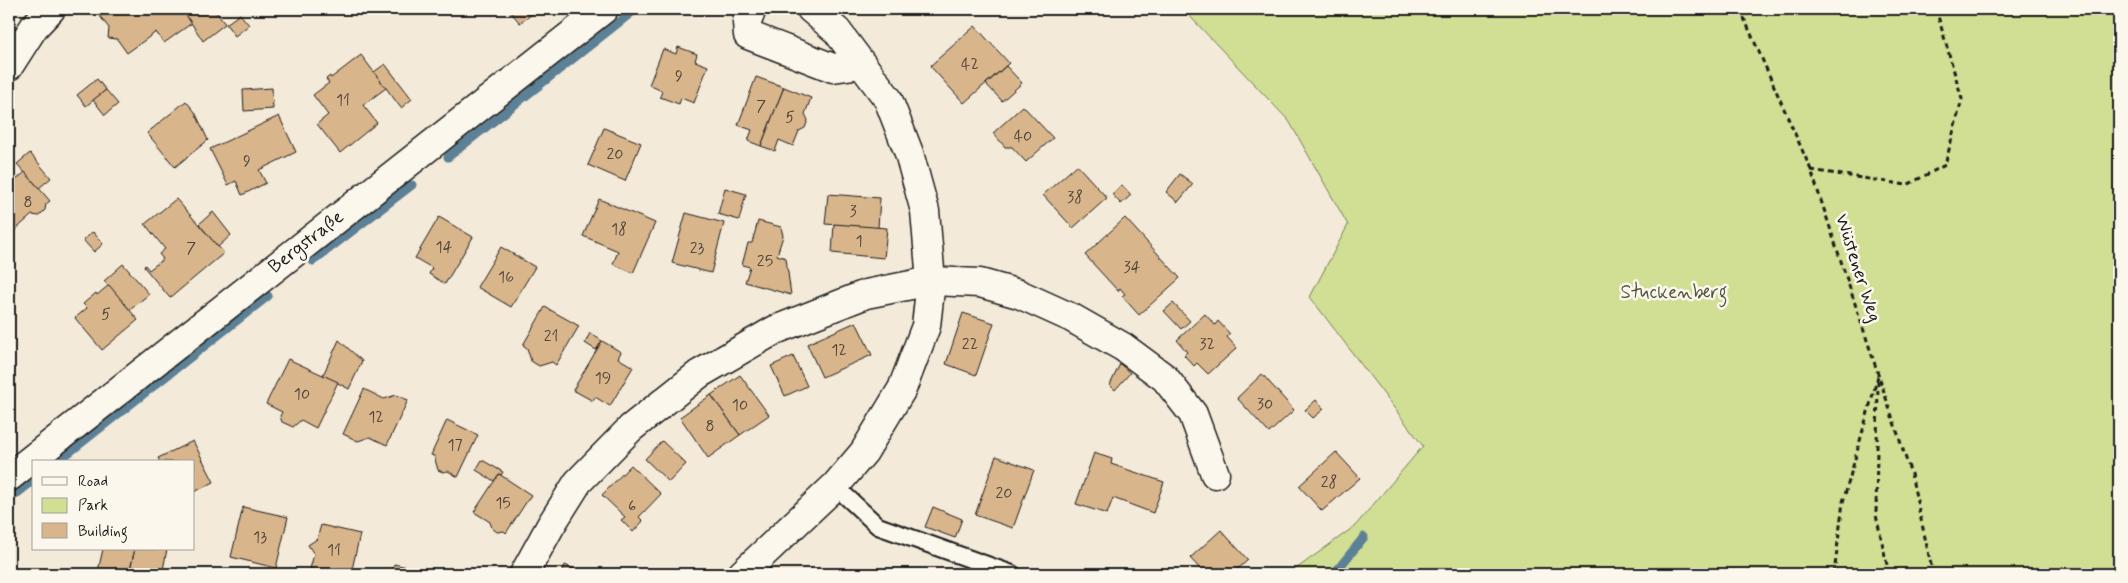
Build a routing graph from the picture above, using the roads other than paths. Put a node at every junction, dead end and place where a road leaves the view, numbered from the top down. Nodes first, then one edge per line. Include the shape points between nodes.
1 (51, 9) edge
2 (604, 9) edge
3 (752, 9) edge
4 (811, 9) edge
5 (862, 64) junction
6 (9, 66) edge
7 (931, 281) junction
8 (1215, 474) dead end
9 (9, 477) edge
10 (834, 486) junction
11 (524, 574) edge
12 (742, 574) edge
13 (1012, 574) edge

1 - 6 street via 34,27
2 - 9 street, Bergstraße
3 - 5 street via 747,22 748,35 832,68
4 - 5 street via 837,31
5 - 7 street via 888,99 909,153 925,210
7 - 8 street via 980,282 1019,294 1072,318 1123,347 1165,378 1193,414
7 - 10 street via 926,326 902,389 864,452
7 - 11 street via 866,294 811,315 775,330 700,374 631,428 578,482
10 - 12 street
10 - 13 lane via 878,526

